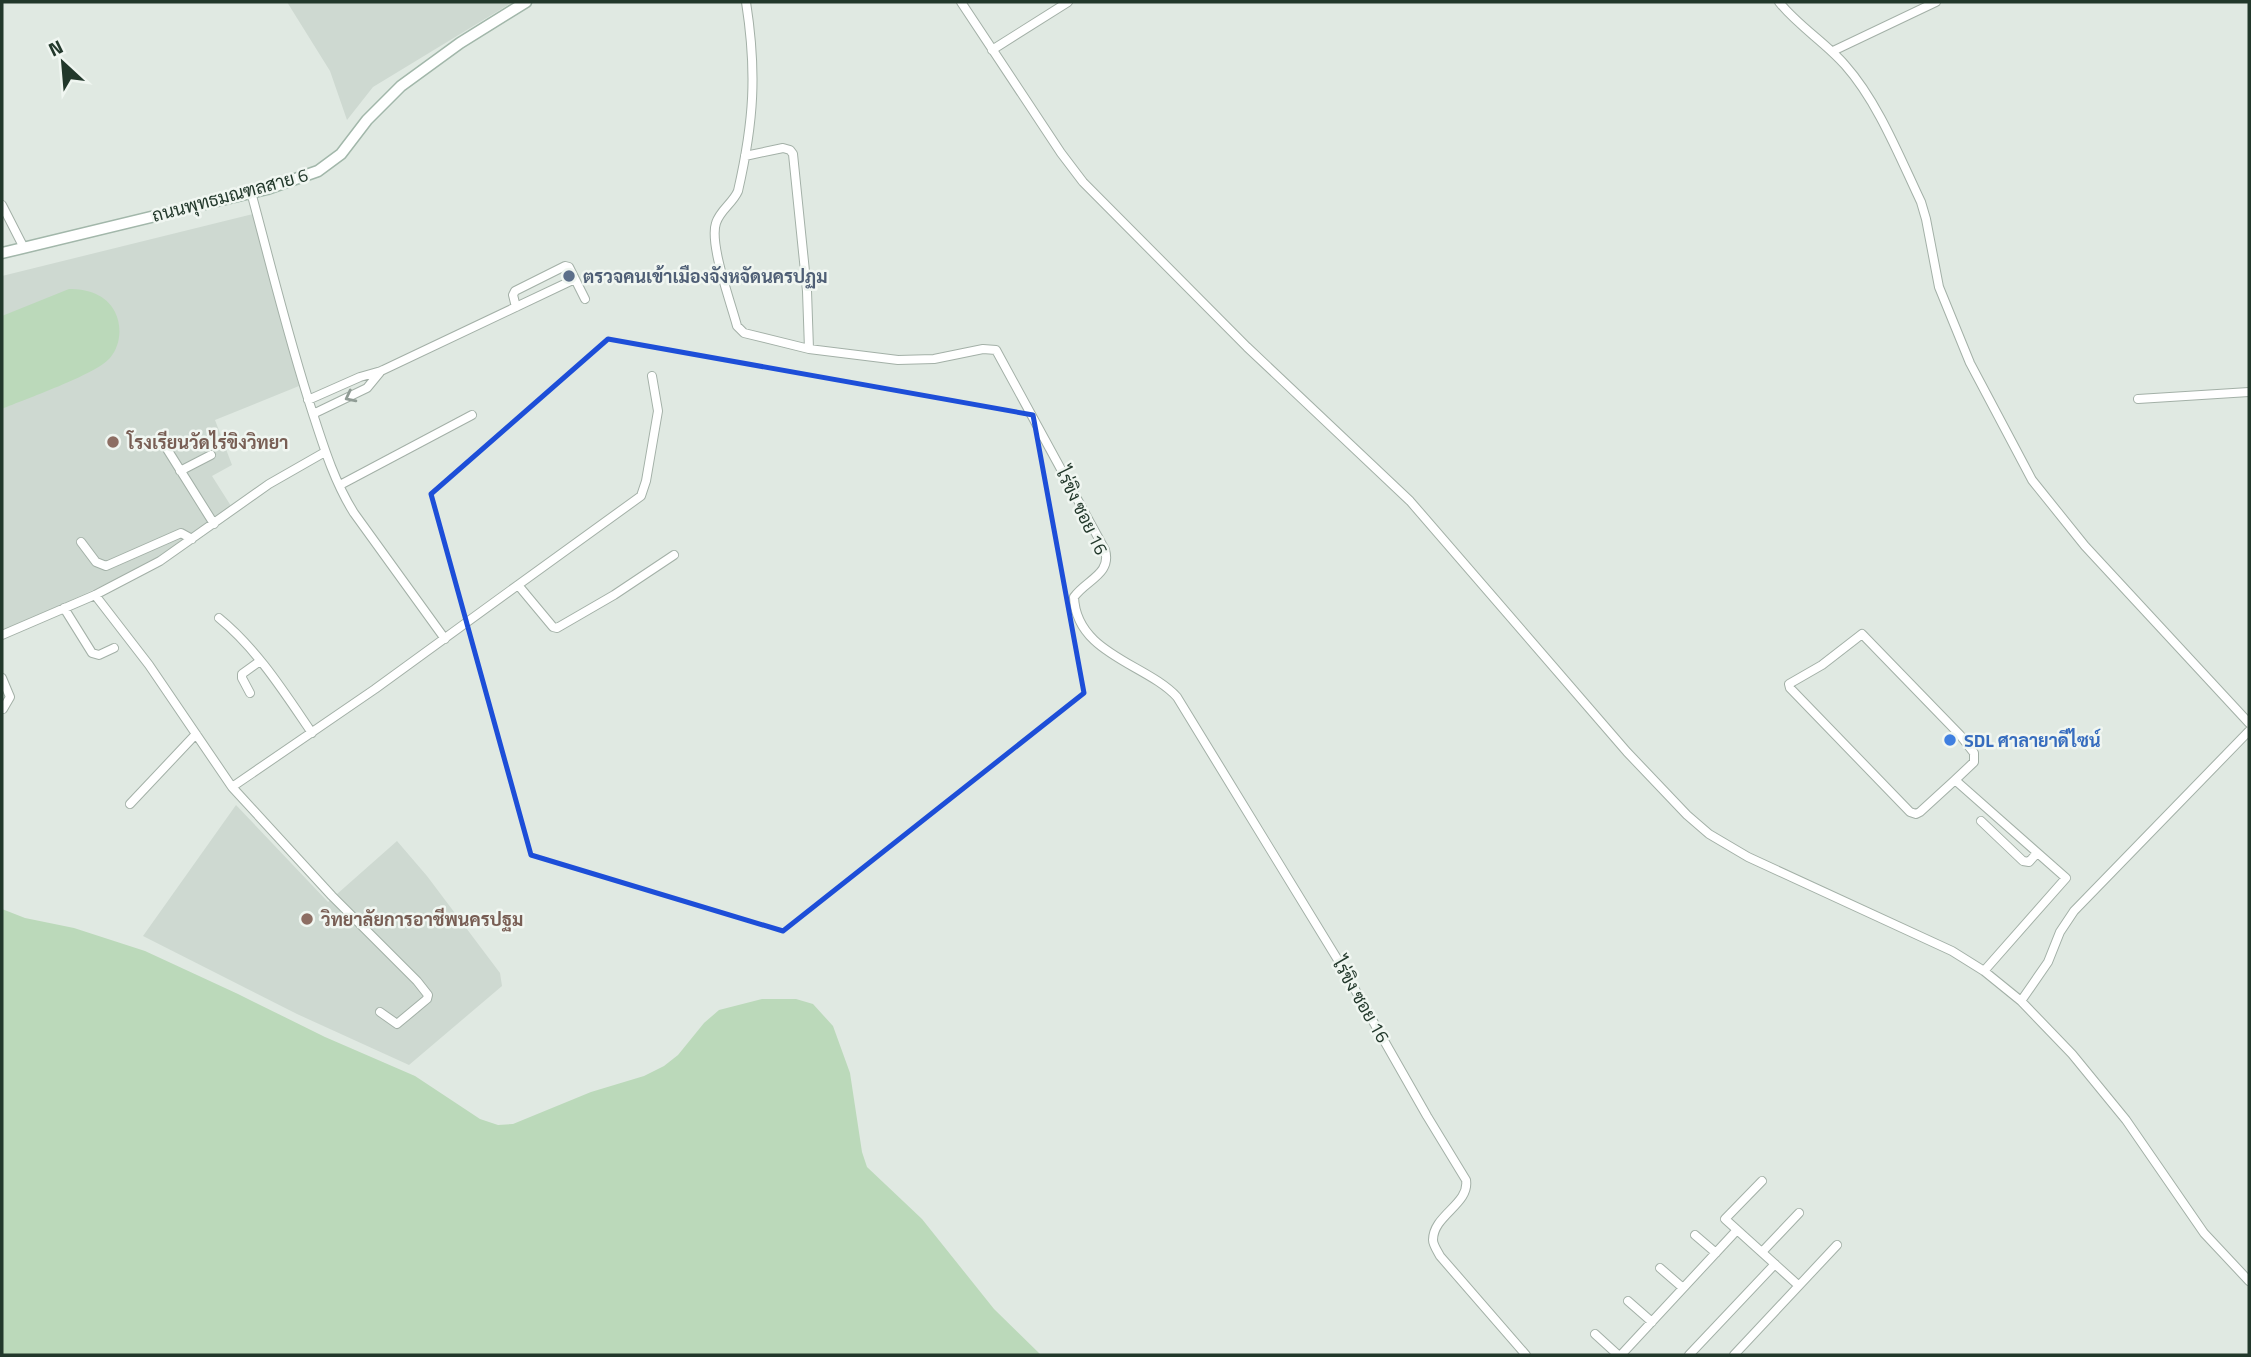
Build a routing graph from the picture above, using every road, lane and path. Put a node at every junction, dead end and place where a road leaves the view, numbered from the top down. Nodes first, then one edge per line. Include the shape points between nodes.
1 (524, 2) edge
2 (746, 2) edge
3 (961, 2) edge
4 (1068, 2) edge
5 (1779, 2) edge
6 (1936, 2) edge
7 (992, 50) junction
8 (1833, 51) junction
9 (746, 156) junction
10 (251, 192) junction
11 (2, 205) edge
12 (24, 248) junction
13 (2, 253) edge
14 (575, 279) junction
15 (584, 299) dead end
16 (516, 307) junction
17 (809, 349) junction
18 (381, 371) junction
19 (652, 376) dead end
20 (2249, 392) edge
21 (2137, 399) dead end
22 (308, 400) junction
23 (313, 414) junction
24 (472, 415) dead end
25 (167, 449) dead end
26 (325, 452) junction
27 (211, 455) dead end
28 (180, 471) junction
29 (340, 485) junction
30 (214, 524) junction
31 (192, 539) junction
32 (81, 542) dead end
33 (674, 555) dead end
34 (518, 585) junction
35 (95, 595) junction
36 (64, 608) junction
37 (219, 618) dead end
38 (2, 635) edge
39 (445, 639) junction
40 (114, 648) dead end
41 (260, 660) junction
42 (2, 678) edge
43 (250, 693) dead end
44 (2, 709) edge
45 (2249, 723) edge
46 (2249, 731) edge
47 (312, 733) junction
48 (197, 734) junction
49 (1955, 780) junction
50 (232, 786) junction
51 (130, 804) dead end
52 (1981, 821) dead end
53 (2012, 830) junction
54 (2002, 841) junction
55 (2037, 853) junction
56 (1984, 971) junction
57 (2021, 1001) junction
58 (380, 1012) dead end
59 (1762, 1181) dead end
60 (1799, 1213) dead end
61 (1737, 1230) junction
62 (1695, 1235) dead end
63 (1837, 1245) dead end
64 (1762, 1252) junction
65 (1716, 1253) junction
66 (1774, 1264) junction
67 (1660, 1268) dead end
68 (2249, 1281) edge
69 (1798, 1285) junction
70 (1683, 1288) junction
71 (1628, 1301) dead end
72 (1652, 1322) junction
73 (1595, 1334) dead end
74 (1526, 1355) edge
75 (1619, 1355) edge
76 (1689, 1355) edge
77 (1734, 1355) edge

1 - 10 main road, ถนนพุทธมณฑลสาย 6 via 401,86 331,162 303,178
2 - 9 street, ไร่ขิง ซอย 16 via 754,92
3 - 7 street
4 - 7 street
5 - 8 street
6 - 8 street
7 - 56 street via 1083,181 1247,347 1410,501 1687,815 1748,857 1916,933
8 - 45 street via 1865,92 1909,177 1926,219 1944,300 1970,363 2032,480 2085,546
9 - 17 street via 783,148 794,156
9 - 17 street, ไร่ขิง ซอย 16 via 738,191 719,217 714,235 737,326 744,333
10 - 12 main road, ถนนพุทธมณฑลสาย 6
10 - 22 street
11 - 12 street
12 - 13 main road, ถนนพุทธมณฑลสาย 6
14 - 15 street
14 - 16 street
14 - 16 street via 565,265 515,291
16 - 18 street
17 - 74 street, ไร่ขิง ซอย 16 via 915,361 996,350 1105,550 1104,569 1074,597 1082,622 1104,648 1174,694 1342,965 1466,1180 1465,1192 1438,1226 1433,1241 1440,1256
18 - 22 street
18 -> 23 street via 367,388
19 - 34 street via 658,411 640,496
20 - 21 street
22 - 23 street
23 - 26 street
24 - 29 street
25 - 28 street
26 - 29 street
26 - 30 street via 269,484
27 - 28 street
28 - 30 street
29 - 39 street via 354,513
30 - 31 street
31 - 32 street via 181,533 106,566 96,562
31 - 35 street
33 - 34 street via 556,628
34 - 39 street
35 - 36 street
35 - 48 street
36 - 38 street
36 - 40 street via 92,653 99,656
37 - 41 street
39 - 47 street
41 - 43 street via 242,674
41 - 47 street
42 - 44 street via 10,697
46 - 57 street via 2074,911
47 - 50 street
48 - 50 street
48 - 51 street
49 - 49 street via 1920,812 1910,812 1789,684 1862,634 1972,750 1976,759
49 - 53 street
50 - 58 street via 428,995 397,1024
52 - 54 street
53 - 54 street
53 - 55 street
54 - 55 street via 2026,863
55 - 56 street via 2066,878
56 - 57 street
57 - 68 street via 2118,1111 2204,1233
59 - 61 street via 1725,1219
60 - 64 street
61 - 64 street
61 - 65 street
62 - 65 street
63 - 69 street
64 - 66 street
65 - 70 street
66 - 69 street
66 - 76 street
67 - 70 street
69 - 77 street
70 - 72 street
71 - 72 street
72 - 75 street
73 - 75 street

